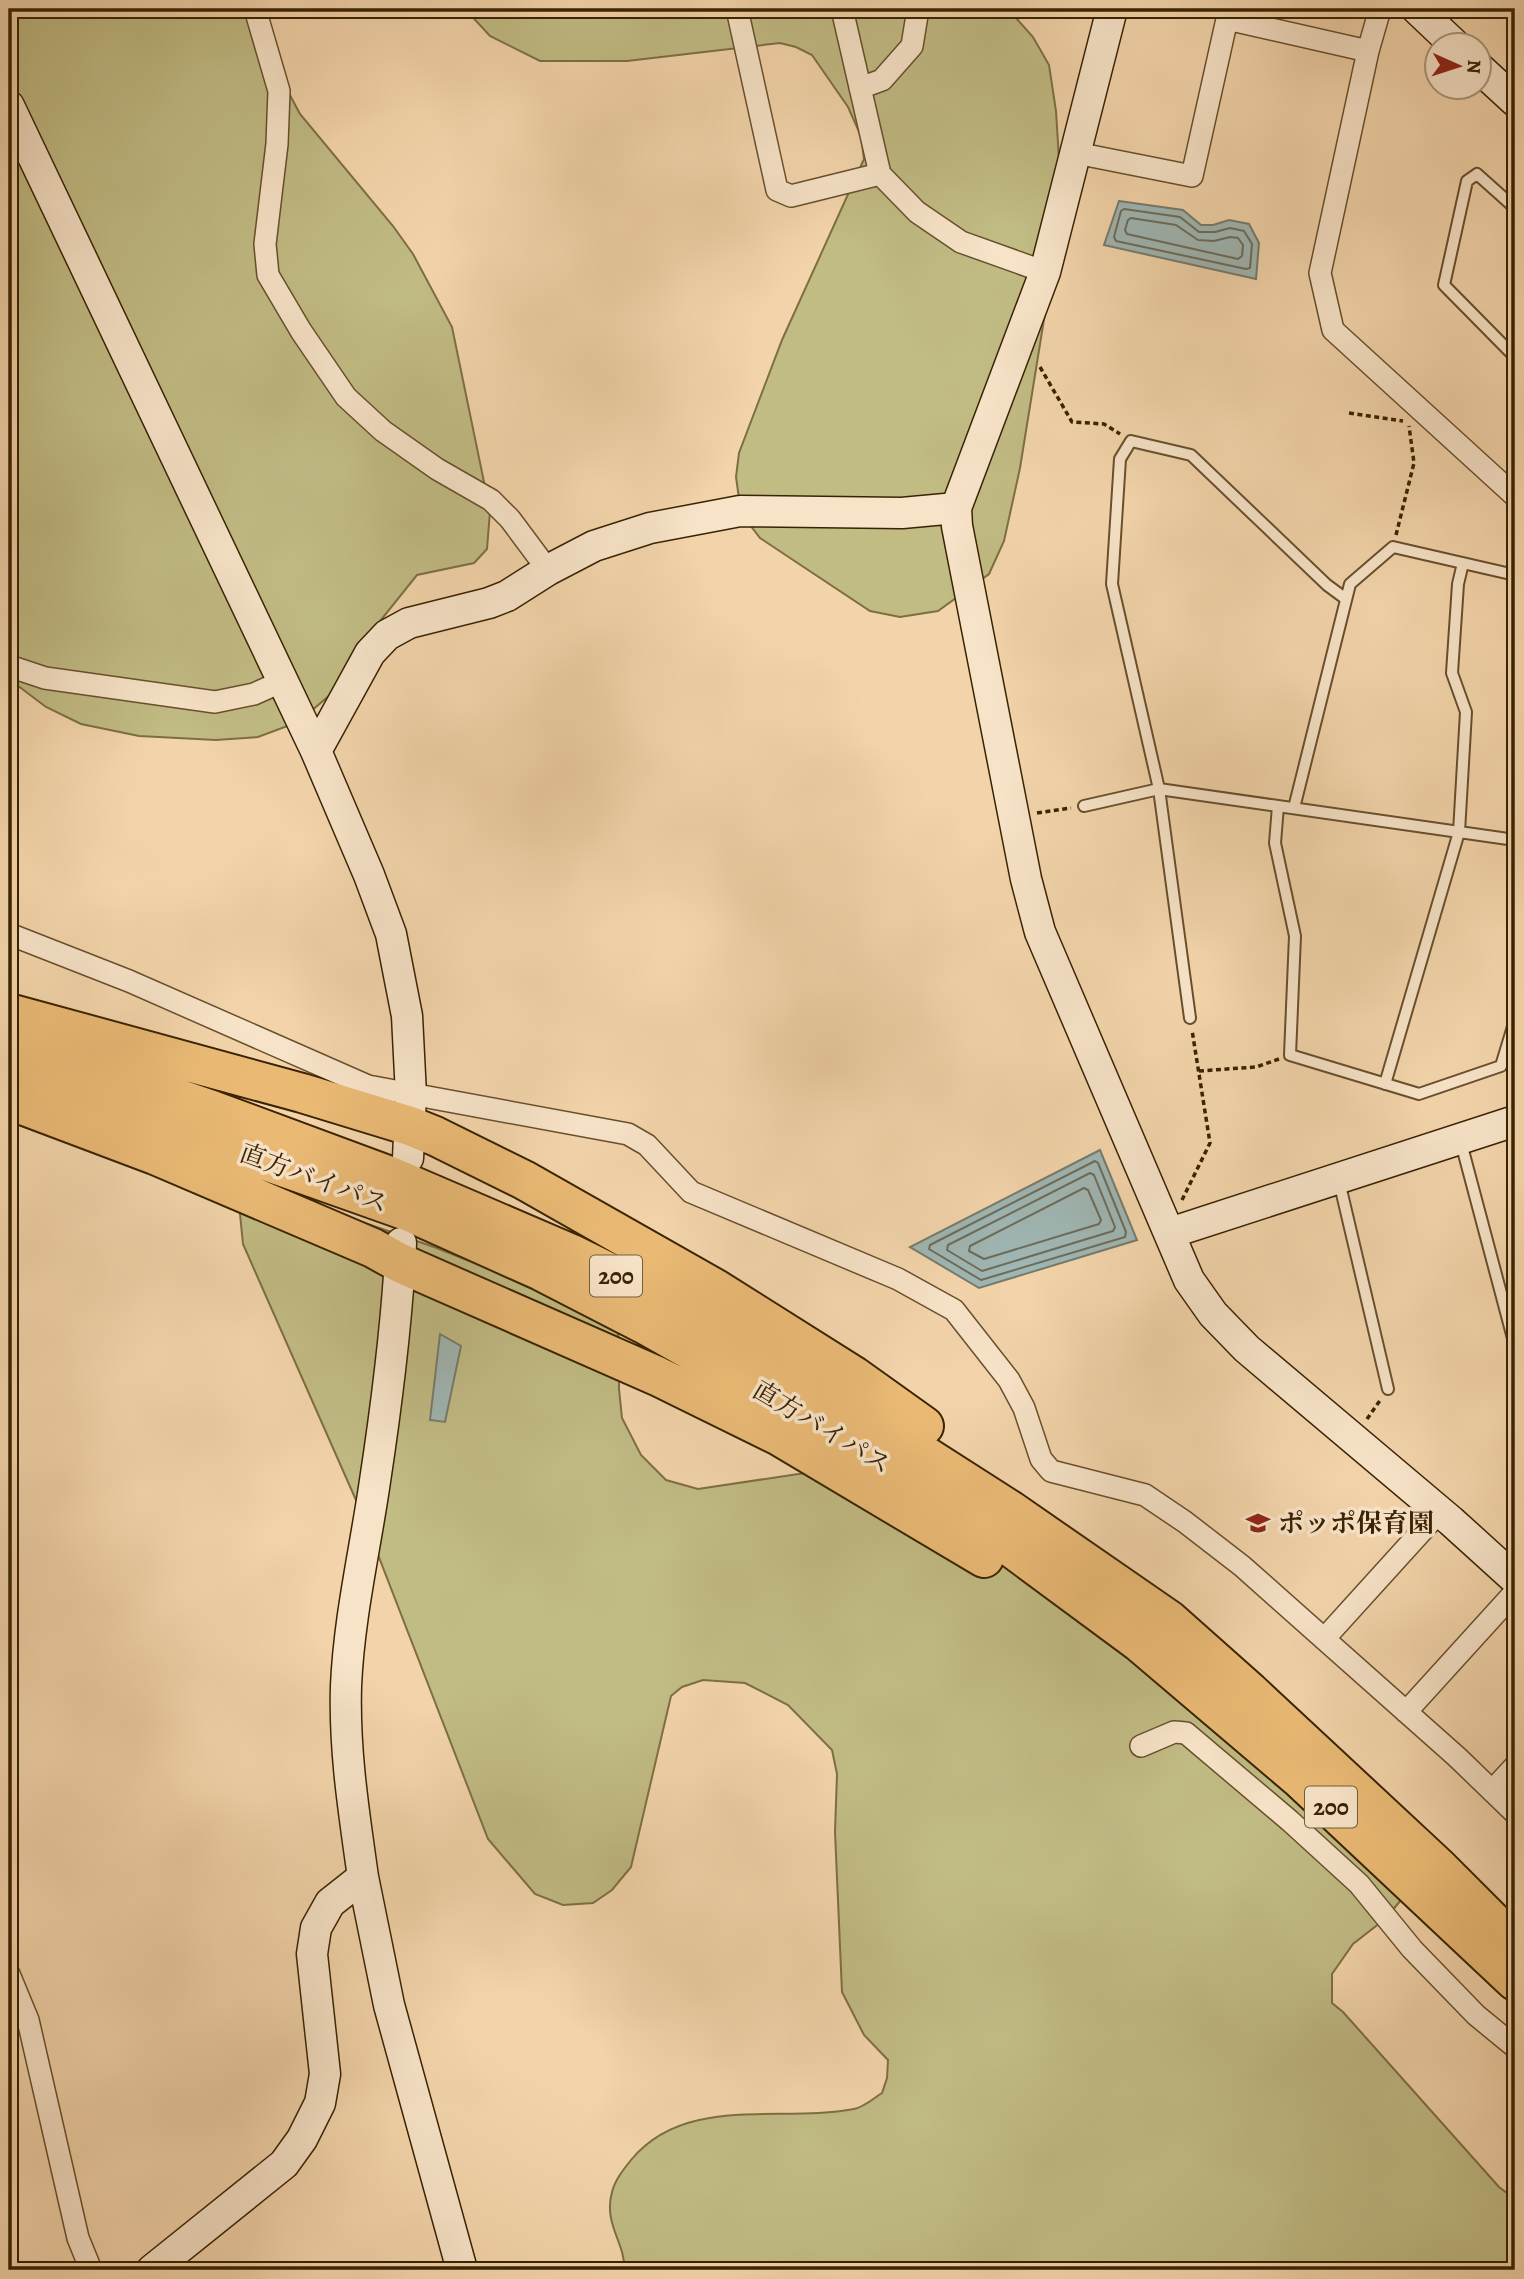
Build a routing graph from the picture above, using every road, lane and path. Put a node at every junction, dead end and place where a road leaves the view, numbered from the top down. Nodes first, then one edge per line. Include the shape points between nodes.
1 (255, 9) edge
2 (737, 9) edge
3 (842, 9) edge
4 (918, 9) edge
5 (1112, 9) edge
6 (1380, 9) edge
7 (1417, 9) edge
8 (1228, 14) edge
9 (1441, 32) edge
10 (1368, 51) junction
11 (1492, 79) edge
12 (860, 88) junction
13 (1515, 101) edge
14 (9, 106) edge
15 (1076, 153) junction
16 (880, 174) junction
17 (1515, 208) edge
18 (1045, 272) junction
19 (1515, 357) edge
20 (1040, 367) dead end
21 (1349, 413) dead end
22 (1131, 441) junction
23 (1515, 496) edge
24 (956, 508) junction
25 (1393, 547) junction
26 (1463, 563) junction
27 (548, 570) junction
28 (1515, 575) edge
29 (1346, 599) junction
30 (9, 666) edge
31 (283, 681) junction
32 (316, 751) junction
33 (1159, 789) junction
34 (1084, 806) joint
35 (1278, 806) junction
36 (1294, 808) junction
37 (1014, 816) junction
38 (1460, 832) junction
39 (1515, 840) edge
40 (9, 934) edge
41 (9, 1013) edge
42 (1191, 1018) joint
43 (1515, 1020) edge
44 (9, 1041) edge
45 (1290, 1055) junction
46 (1199, 1071) junction
47 (9, 1074) edge
48 (1385, 1084) junction
49 (9, 1100) edge
50 (1515, 1121) edge
51 (410, 1126) junction
52 (1460, 1139) junction
53 (1338, 1179) junction
54 (1174, 1221) junction
55 (400, 1253) junction
56 (1515, 1346) edge
57 (1388, 1389) joint
58 (1354, 1439) junction
59 (1440, 1511) junction
60 (1515, 1579) edge
61 (1515, 1592) edge
62 (1154, 1631) junction
63 (1324, 1639) junction
64 (1406, 1712) junction
65 (1141, 1746) dead end
66 (1515, 1766) edge
67 (1492, 1791) junction
68 (1515, 1813) edge
69 (363, 1877) junction
70 (1515, 1944) edge
71 (9, 1974) edge
72 (1515, 1981) edge
73 (1513, 2040) edge
74 (91, 2270) edge
75 (152, 2270) edge
76 (462, 2270) edge

1 - 27 street via 279,91 265,244 268,275 346,397 383,431 491,500
2 - 16 street via 776,190 791,196
3 - 12 street
4 - 12 street via 912,46 882,80
5 - 15 street
6 - 10 street
7 - 9 street
8 - 10 street
8 - 15 street via 1192,176
10 - 23 street via 1320,273 1333,330
11 - 13 street
12 - 16 street
14 - 31 street
15 - 18 street
16 - 18 street via 917,212 961,242
17 - 19 lane via 1478,174 1467,181 1444,285
18 - 24 street
20 - 22 path via 1072,422 1104,424
21 - 25 path via 1408,422 1413,463
22 - 29 lane via 1191,455
22 - 33 lane via 1120,458 1112,584
24 - 27 street via 902,513 740,511 650,528 594,546
24 - 37 street
25 - 26 lane
25 - 29 lane via 1350,584
26 - 28 lane
26 - 38 lane via 1452,673 1466,712
27 - 32 street via 507,596 408,623 387,635 370,653
29 - 36 lane
30 - 31 street via 45,678 215,702 254,694
31 - 32 street
32 - 51 street via 391,934 407,1016
33 - 34 lane
33 - 35 lane
33 - 42 lane
34 - 37 path
35 - 36 lane
35 - 45 lane via 1275,843 1295,936
36 - 38 lane
37 - 54 street via 1040,932
38 - 39 lane
38 - 48 lane
40 - 51 street via 130,981 368,1086
41 - 51 highway
42 - 46 path
43 - 48 lane via 1501,1066 1419,1094
44 - 62 highway, 直方バイパス / 200 via 390,1176 575,1255 709,1322 1010,1510
45 - 46 path via 1256,1067
45 - 48 lane
46 - 54 path via 1210,1143
47 - 62 highway, 直方バイパス / 200 via 407,1211 552,1277 846,1438
49 - 55 highway via 373,1248
50 - 52 street
51 - 62 highway via 524,1180 716,1289 854,1376 1121,1570
51 - 63 street via 628,1134 648,1145 691,1192 898,1279 954,1310 1009,1380 1041,1459 1051,1471 1145,1495 1242,1566
52 - 53 street
52 - 56 lane
53 - 54 street
53 - 57 lane
54 - 58 street via 1189,1280 1213,1314 1247,1349
55 - 62 highway via 779,1436 1082,1618
55 - 69 street via 393,1349 349,1638 346,1688 346,1761
57 - 58 path
58 - 59 street
59 - 60 street
59 - 63 street
61 - 64 street
62 - 70 highway, 直方バイパス / 200 via 1250,1692
62 - 72 highway, 直方バイパス / 200 via 1299,1778
63 - 64 street
64 - 67 street
65 - 73 street via 1174,1732 1186,1733 1359,1884 1412,1949 1476,2015
66 - 67 street
67 - 68 street
69 - 75 street via 330,1903 316,1928 312,1954 325,2074 320,2103 303,2139 284,2164
69 - 76 street via 388,2005
71 - 74 street via 28,2020 78,2238

